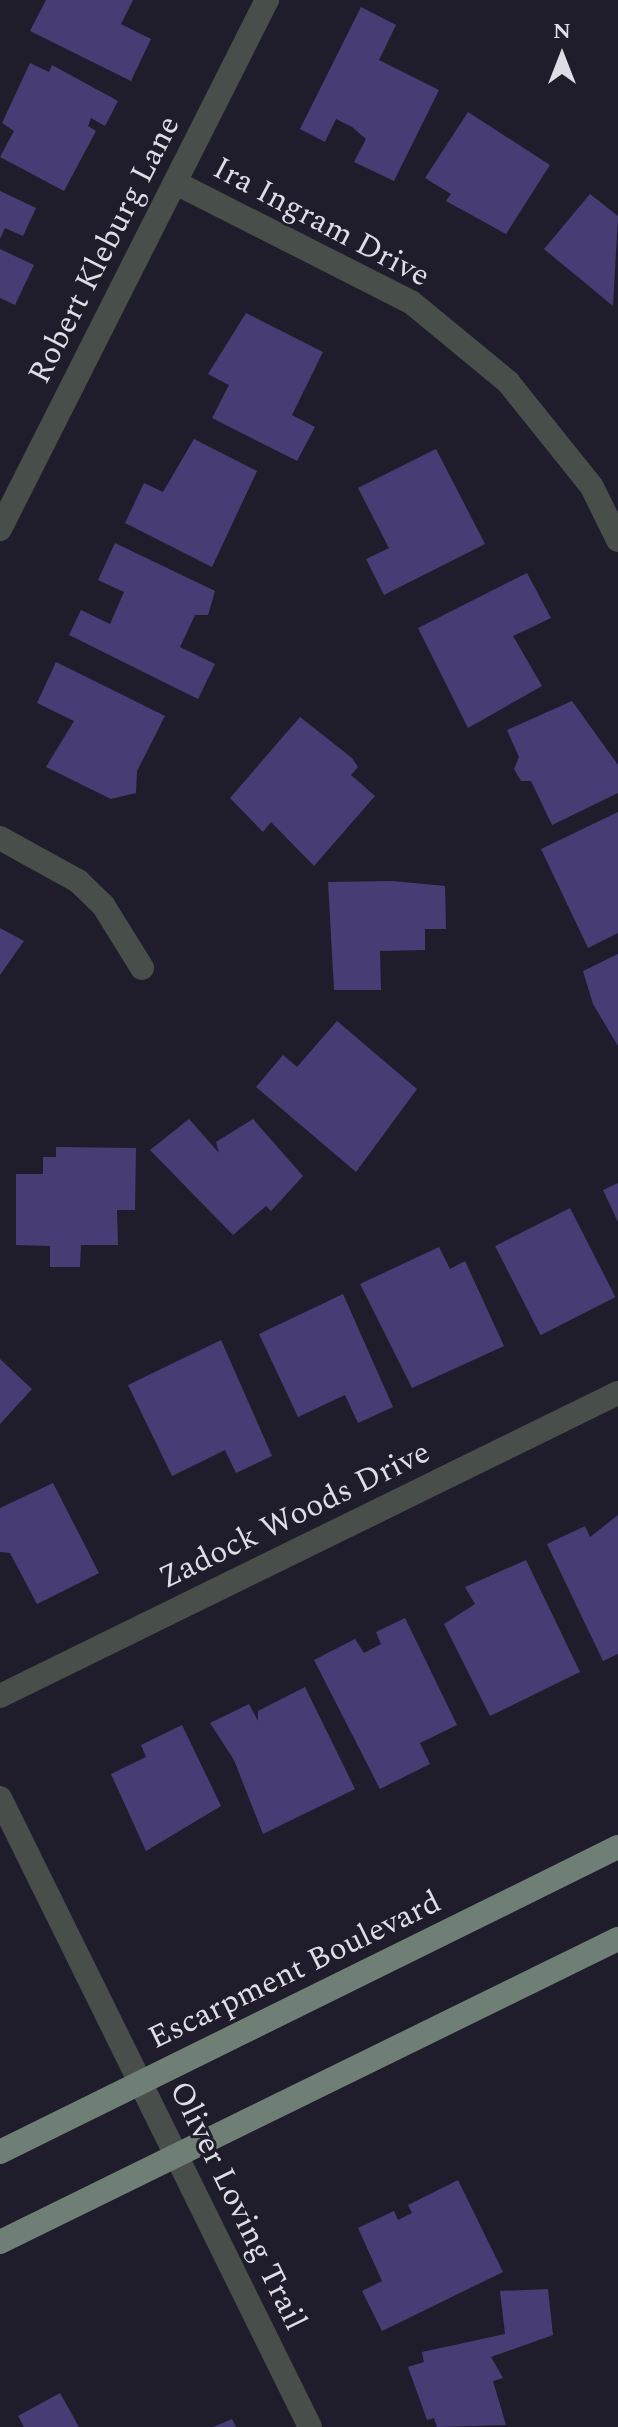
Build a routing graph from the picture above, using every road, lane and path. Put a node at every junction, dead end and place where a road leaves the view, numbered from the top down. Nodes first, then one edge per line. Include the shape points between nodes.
1 (267, 0) edge
2 (176, 183) junction
3 (0, 529) edge
4 (618, 540) edge
5 (0, 838) edge
6 (142, 968) dead end
7 (618, 1393) edge
8 (0, 1696) edge
9 (0, 1798) edge
10 (618, 1847) edge
11 (618, 1939) edge
12 (140, 2082) junction
13 (0, 2152) edge
14 (177, 2157) junction
15 (0, 2242) edge
16 (310, 2427) edge

1 - 2 street, Robert Kleburg Lane
2 - 3 street, Robert Kleburg Lane
2 - 4 street, Ira Ingram Drive via 411,302 508,382 592,487
5 - 6 street via 78,881 103,905
7 - 8 street, Zadock Woods Drive
9 - 12 street, Oliver Loving Trail
10 - 12 main road, Escarpment Boulevard
11 - 14 main road
12 - 13 main road, Escarpment Boulevard
12 - 14 street, Oliver Loving Trail
14 - 15 main road
14 - 16 street, Oliver Loving Trail

